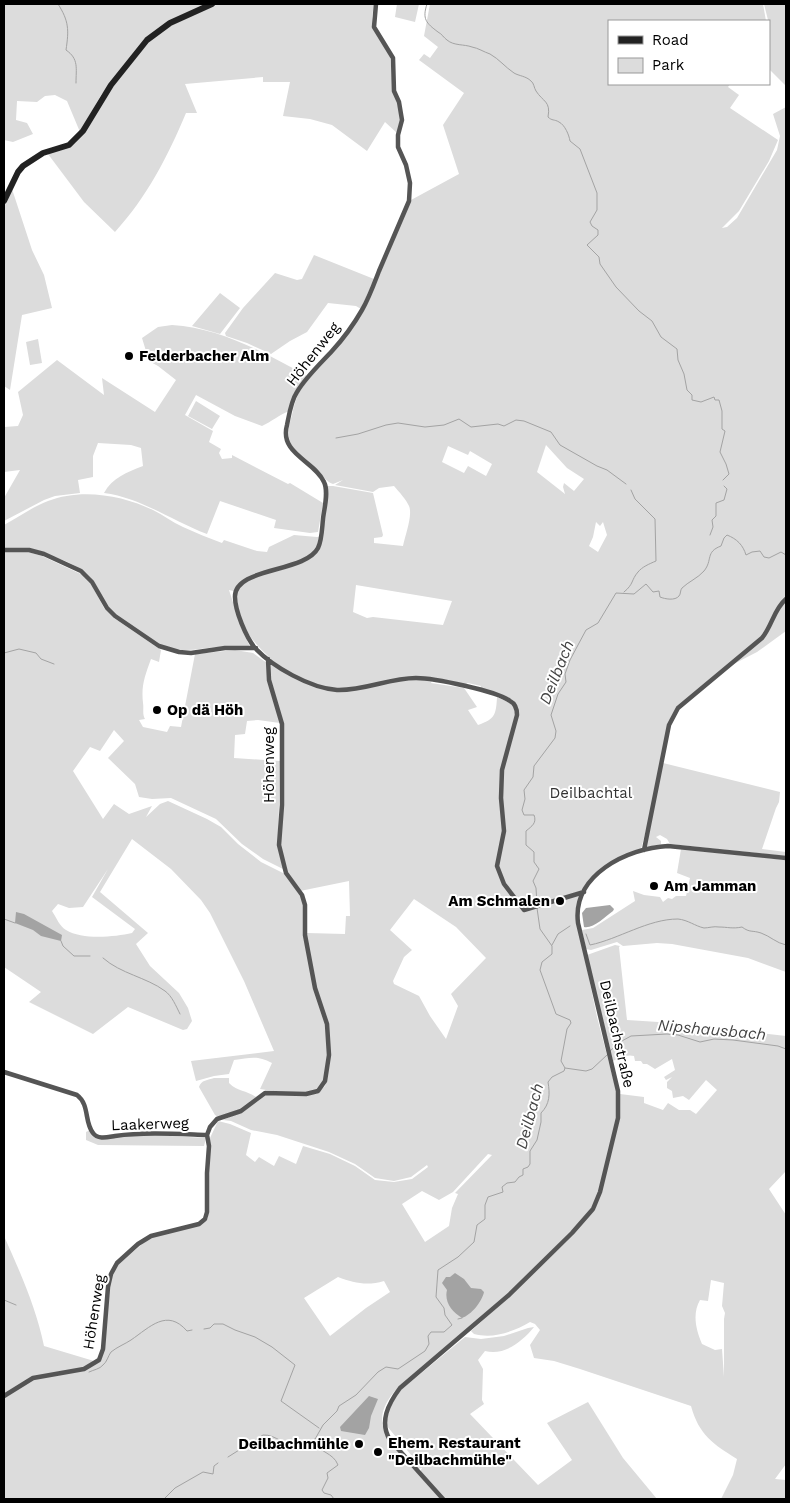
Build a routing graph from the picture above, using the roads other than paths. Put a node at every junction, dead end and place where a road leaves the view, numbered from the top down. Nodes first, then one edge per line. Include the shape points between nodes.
1 (212, 4) edge
2 (376, 4) edge
3 (4, 201) edge
4 (4, 550) edge
5 (786, 598) edge
6 (256, 648) junction
7 (268, 659) junction
8 (644, 850) junction
9 (786, 858) edge
10 (584, 892) junction
11 (4, 1072) edge
12 (207, 1135) junction
13 (4, 1396) edge
14 (443, 1499) edge

1 - 3 street via 170,23 147,40 111,85 76,140 43,153 23,166
2 - 6 street, Höhenweg via 374,27 394,58 394,91 402,120 398,147 410,183 409,201 362,310 335,348 296,393 286,432 297,455 319,474 325,485 321,536 317,550 309,558 253,577 238,586 235,602
4 - 6 street via 29,550 81,571 115,616 159,646 191,653
5 - 8 street via 762,638 672,716
6 - 7 street, Höhenweg
7 - 10 street via 299,678 331,689 356,689 425,678 474,688 512,701 517,715 502,770 504,831 497,866 504,884 524,910
7 - 12 street, Höhenweg via 269,680 282,724 279,845 286,872 305,905 305,935 315,988 327,1024 329,1055 325,1081 318,1091 306,1094 265,1093 241,1111 217,1119
8 - 9 street, Deilbachstraße via 668,846
8 - 10 street, Deilbachstraße via 608,865 593,878
10 - 14 street, Deilbachstraße via 578,902 578,923 618,1091 618,1118 593,1209 509,1295 400,1388 392,1399 384,1420 386,1434
11 - 12 street, Laakerweg via 82,1099 90,1127 100,1138 135,1133
12 - 13 street, Höhenweg via 205,1219 199,1224 151,1236 117,1263 108,1287 103,1349 99,1360 84,1369 33,1378

